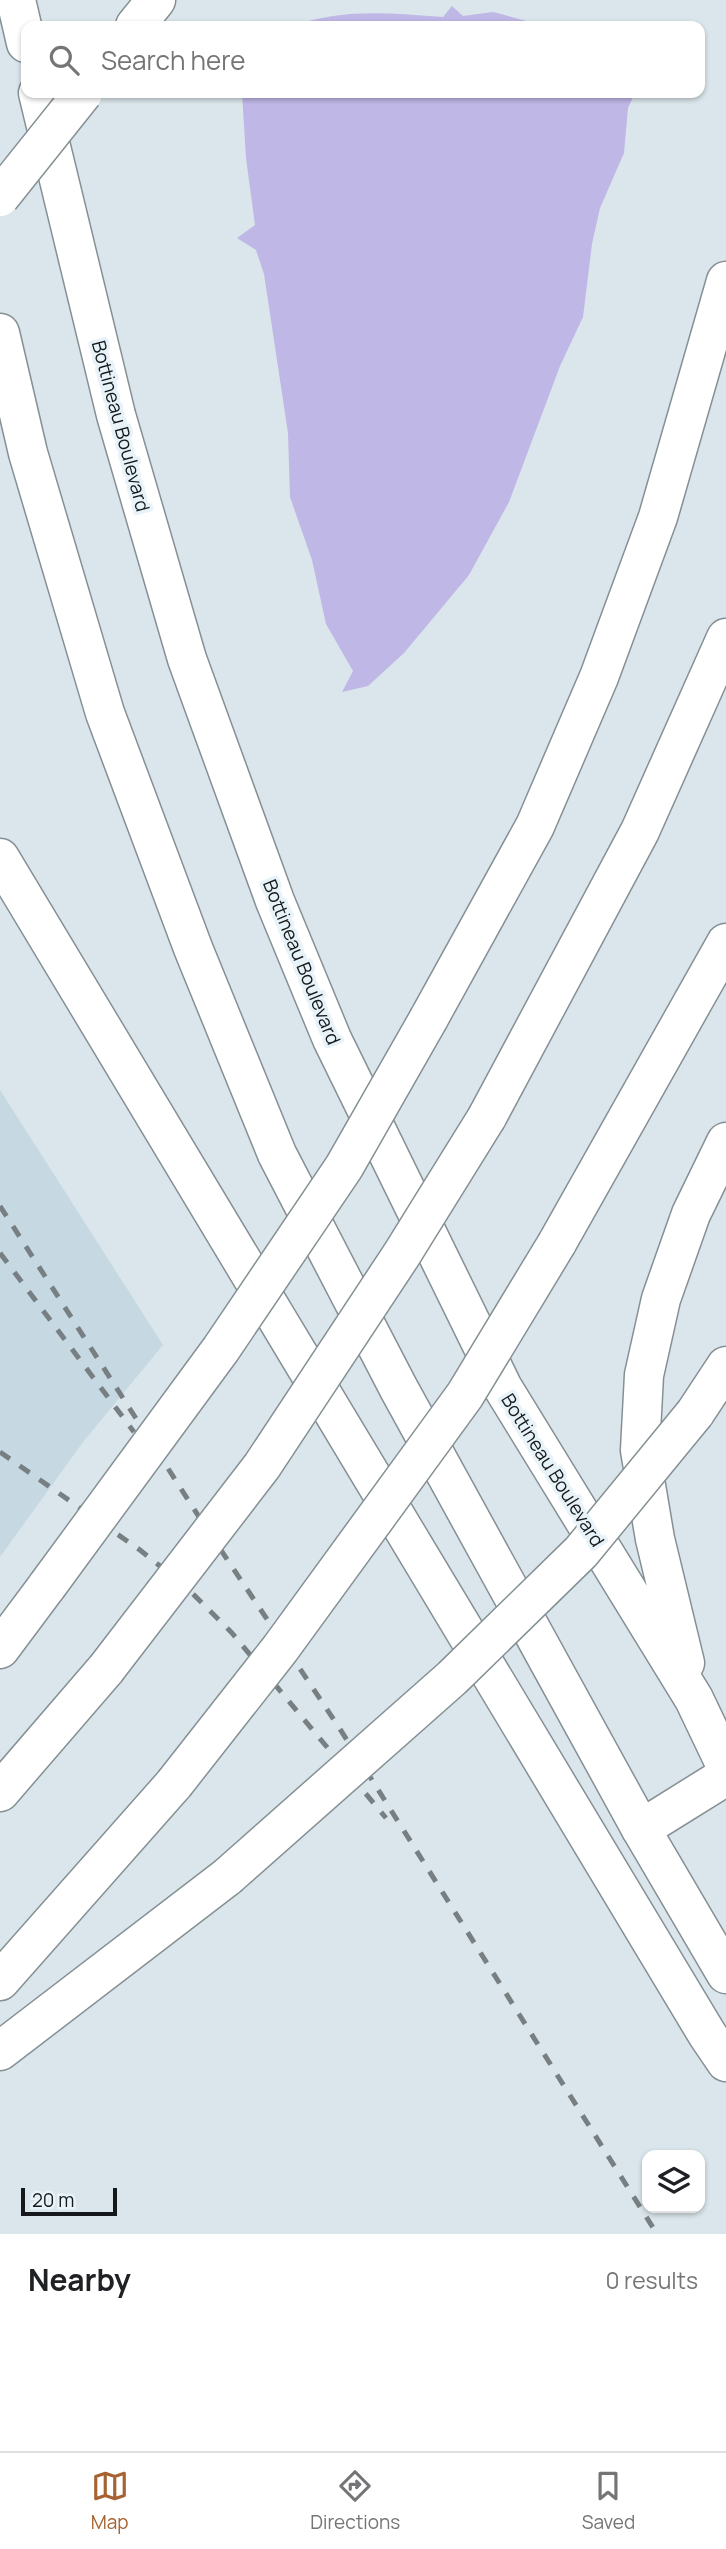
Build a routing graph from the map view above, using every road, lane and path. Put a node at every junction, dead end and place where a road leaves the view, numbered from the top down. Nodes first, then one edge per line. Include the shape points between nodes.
1 (16, 0) edge
2 (156, 0) edge
3 (139, 21) edge
4 (21, 22) edge
5 (39, 98) edge
6 (79, 98) edge
7 (0, 197) edge
8 (726, 281) edge
9 (0, 333) edge
10 (726, 638) edge
11 (0, 858) edge
12 (726, 943) edge
13 (726, 1142) edge
14 (726, 1366) edge
15 (0, 1649) edge
16 (694, 1699) junction
17 (726, 1766) edge
18 (726, 1776) edge
19 (0, 1792) edge
20 (640, 1829) junction
21 (726, 1974) edge
22 (0, 1981) edge
23 (0, 2051) edge
24 (726, 2062) edge

1 - 4 main road
2 - 3 main road
5 - 16 main road, Bottineau Boulevard via 116,415 179,633 275,901 332,1039 503,1388
6 - 7 main road, bridge
8 - 15 main road, bridge via 658,516 599,677 535,826 344,1167 221,1349
9 - 20 main road via 28,453 105,713 277,1154
10 - 19 main road, bridge via 640,831 487,1118 402,1254 262,1466 106,1669
11 - 24 main road
12 - 22 main road, bridge via 557,1243 465,1395 280,1649 174,1784
13 - 16 main road via 682,1238 661,1299 644,1375 640,1450 655,1539
14 - 23 main road, bridge via 695,1413 581,1552 452,1678 227,1877
16 - 17 main road, Bottineau Boulevard
18 - 20 main road
20 - 21 main road

